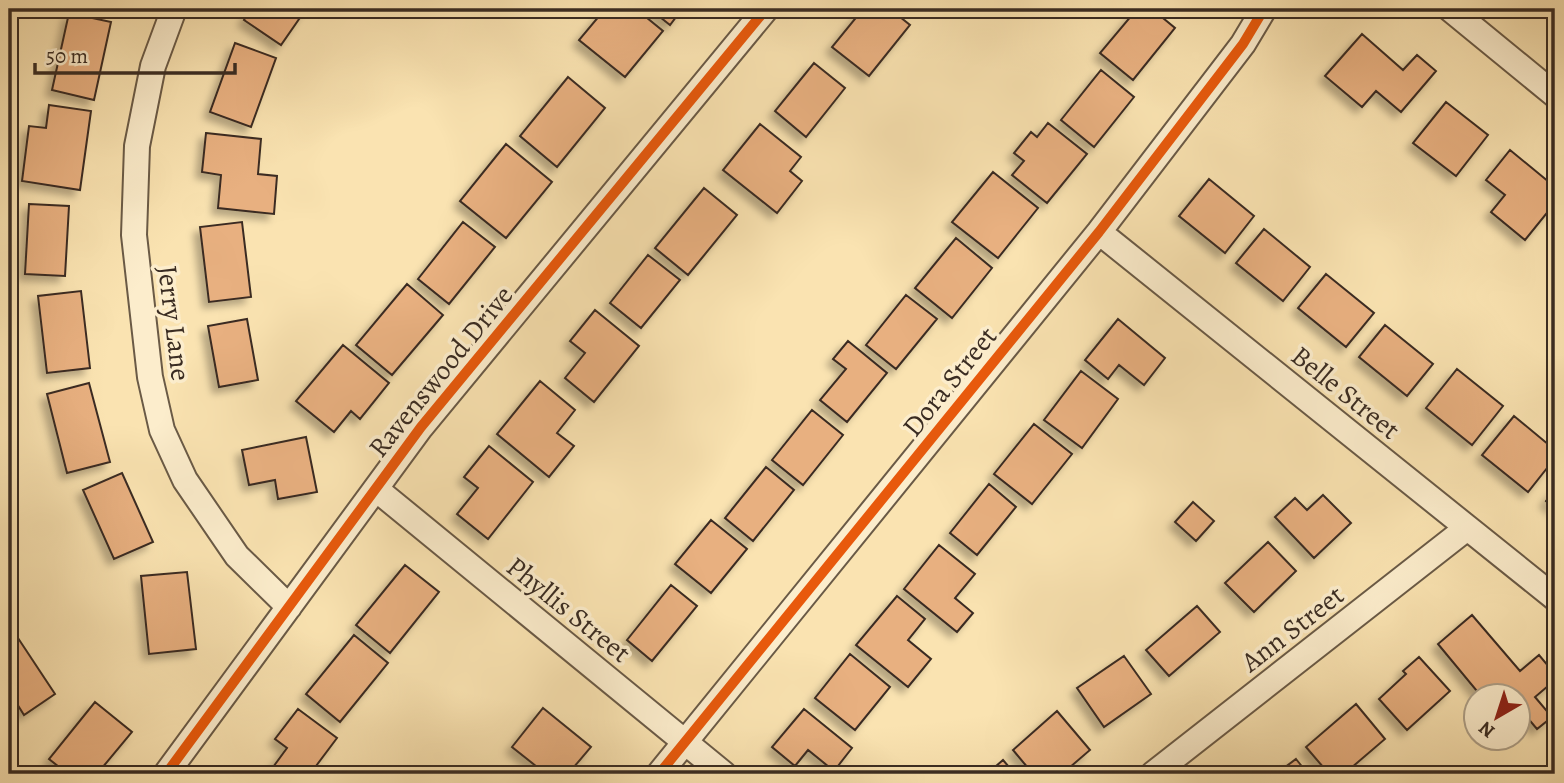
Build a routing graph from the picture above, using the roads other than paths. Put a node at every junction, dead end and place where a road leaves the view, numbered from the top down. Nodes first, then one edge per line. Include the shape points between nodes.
1 (174, 9) edge
2 (766, 9) edge
3 (1264, 9) edge
4 (1450, 9) edge
5 (1555, 95) edge
6 (1099, 232) junction
7 (376, 489) junction
8 (1467, 528) junction
9 (1555, 598) edge
10 (289, 607) junction
11 (684, 742) junction
12 (166, 774) edge
13 (659, 774) edge
14 (724, 774) edge
15 (1153, 774) edge

1 - 10 street, Jerry Lane via 153,66 137,146 134,235 150,377 162,430 185,480 237,556
2 - 7 street, Ravenswood Drive via 421,427
3 - 6 street, Dora Street via 1243,44
4 - 5 street
6 - 8 street, Belle Street
6 - 11 street, Dora Street
7 - 10 street, Ravenswood Drive
7 - 11 street, Phyllis Street
8 - 9 street, Belle Street
8 - 15 street, Ann Street
10 - 12 street, Ravenswood Drive
11 - 13 street, Dora Street
11 - 14 street, Phyllis Street

